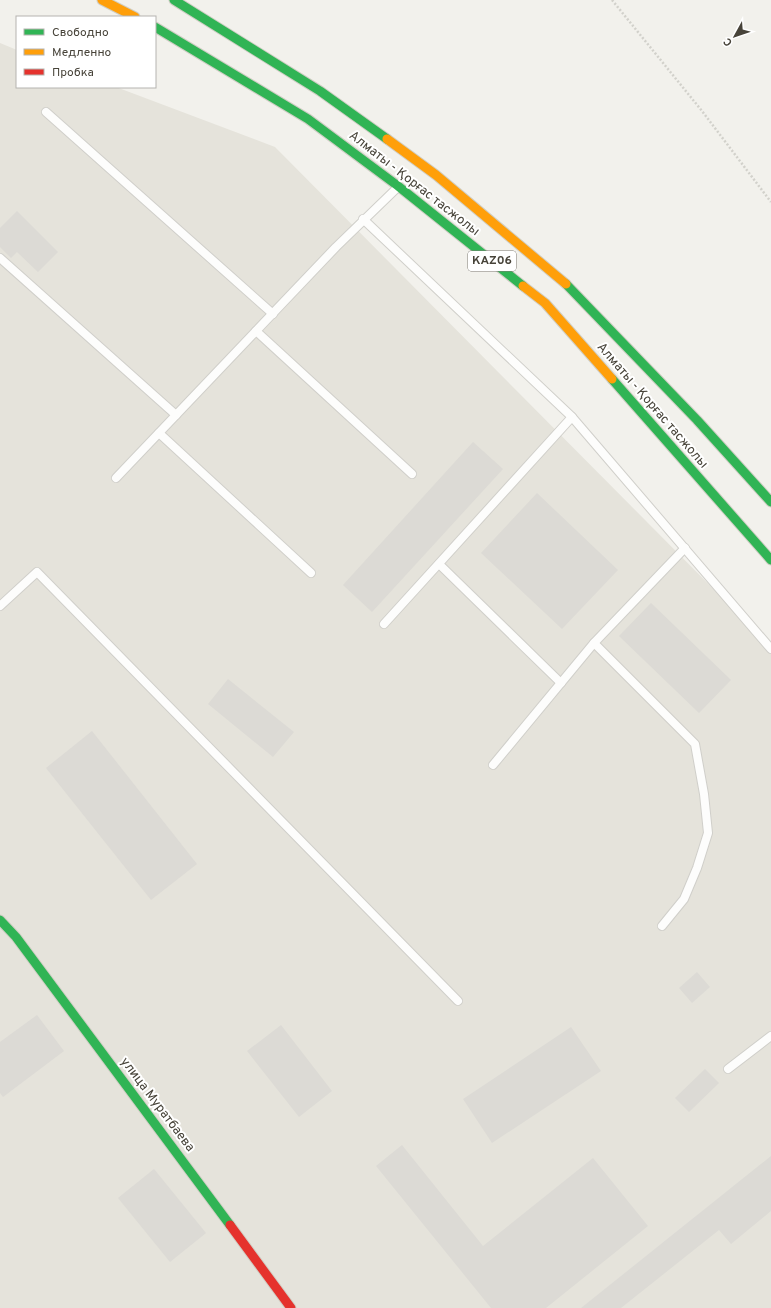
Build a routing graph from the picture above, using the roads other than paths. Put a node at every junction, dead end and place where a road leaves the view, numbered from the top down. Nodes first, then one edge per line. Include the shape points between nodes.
1 (102, 0) edge
2 (174, 0) edge
3 (133, 16) edge
4 (156, 28) edge
5 (46, 112) dead end
6 (398, 186) junction
7 (363, 219) junction
8 (0, 258) edge
9 (273, 314) junction
10 (256, 331) junction
11 (176, 415) junction
12 (572, 417) junction
13 (159, 432) junction
14 (412, 474) dead end
15 (116, 478) dead end
16 (771, 502) edge
17 (685, 548) junction
18 (771, 560) edge
19 (439, 564) junction
20 (311, 573) dead end
21 (0, 606) edge
22 (384, 624) dead end
23 (594, 643) junction
24 (771, 649) edge
25 (561, 683) junction
26 (493, 765) dead end
27 (0, 920) edge
28 (662, 926) dead end
29 (458, 1001) dead end
30 (771, 1036) edge
31 (728, 1070) dead end
32 (285, 1304) edge

1 - 3 main road
2 - 16 main road, Алматы - Қорғас тасжолы / KAZ06 via 320,91 424,165 561,279 697,420
4 - 6 main road, Алматы - Қорғас тасжолы / KAZ06 via 308,119
5 - 9 lane
6 - 7 lane
6 - 18 main road, Алматы - Қорғас тасжолы / KAZ06 via 545,303
7 - 9 lane
7 - 12 lane
8 - 11 lane
9 - 10 lane
10 - 11 lane
10 - 14 lane
11 - 13 lane
12 - 17 lane
12 - 19 lane
13 - 15 lane
13 - 20 lane
17 - 23 lane
17 - 24 lane
19 - 22 lane
19 - 25 lane
21 - 29 lane via 37,572
23 - 25 lane
23 - 28 lane via 696,744 708,833 684,899
25 - 26 lane
27 - 32 main road, улица Муратбаева via 16,937
30 - 31 lane

